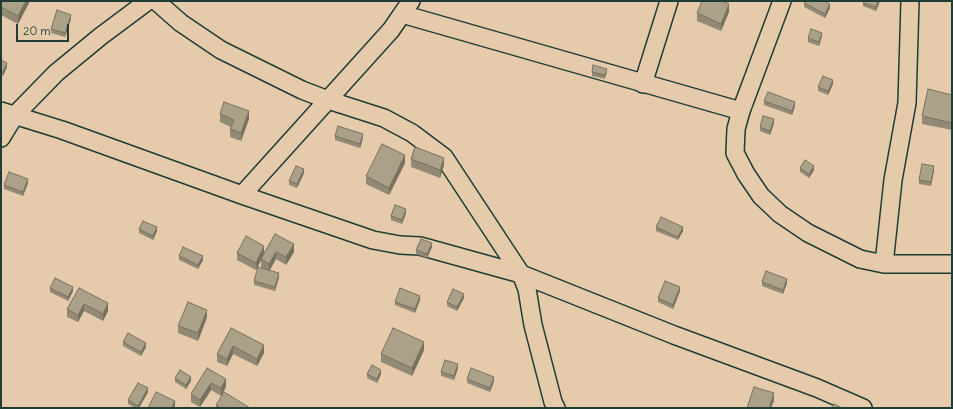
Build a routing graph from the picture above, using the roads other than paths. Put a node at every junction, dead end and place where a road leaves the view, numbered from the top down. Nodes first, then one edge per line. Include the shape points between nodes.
1 (148, 1) edge
2 (156, 1) edge
3 (669, 1) edge
4 (782, 1) edge
5 (910, 1) edge
6 (407, 8) edge
7 (643, 84) junction
8 (328, 100) junction
9 (741, 111) junction
10 (8, 113) edge
11 (1, 138) edge
12 (242, 195) junction
13 (884, 264) junction
14 (952, 264) edge
15 (521, 274) junction
16 (556, 408) edge
17 (863, 408) edge

1 - 10 street via 101,36
2 - 8 street via 181,23 221,50
3 - 7 street
4 - 9 street
5 - 13 street via 906,103 893,180
6 - 7 street
6 - 8 street via 391,30
7 - 9 street
8 - 12 street
8 - 15 street via 384,118 412,133 444,157
9 - 13 street via 736,129 735,153 761,196 780,214 808,233 860,259
10 - 11 street
10 - 12 street
12 - 15 street via 373,240 420,246
13 - 14 street
15 - 16 street via 527,288 533,325
15 - 17 street

